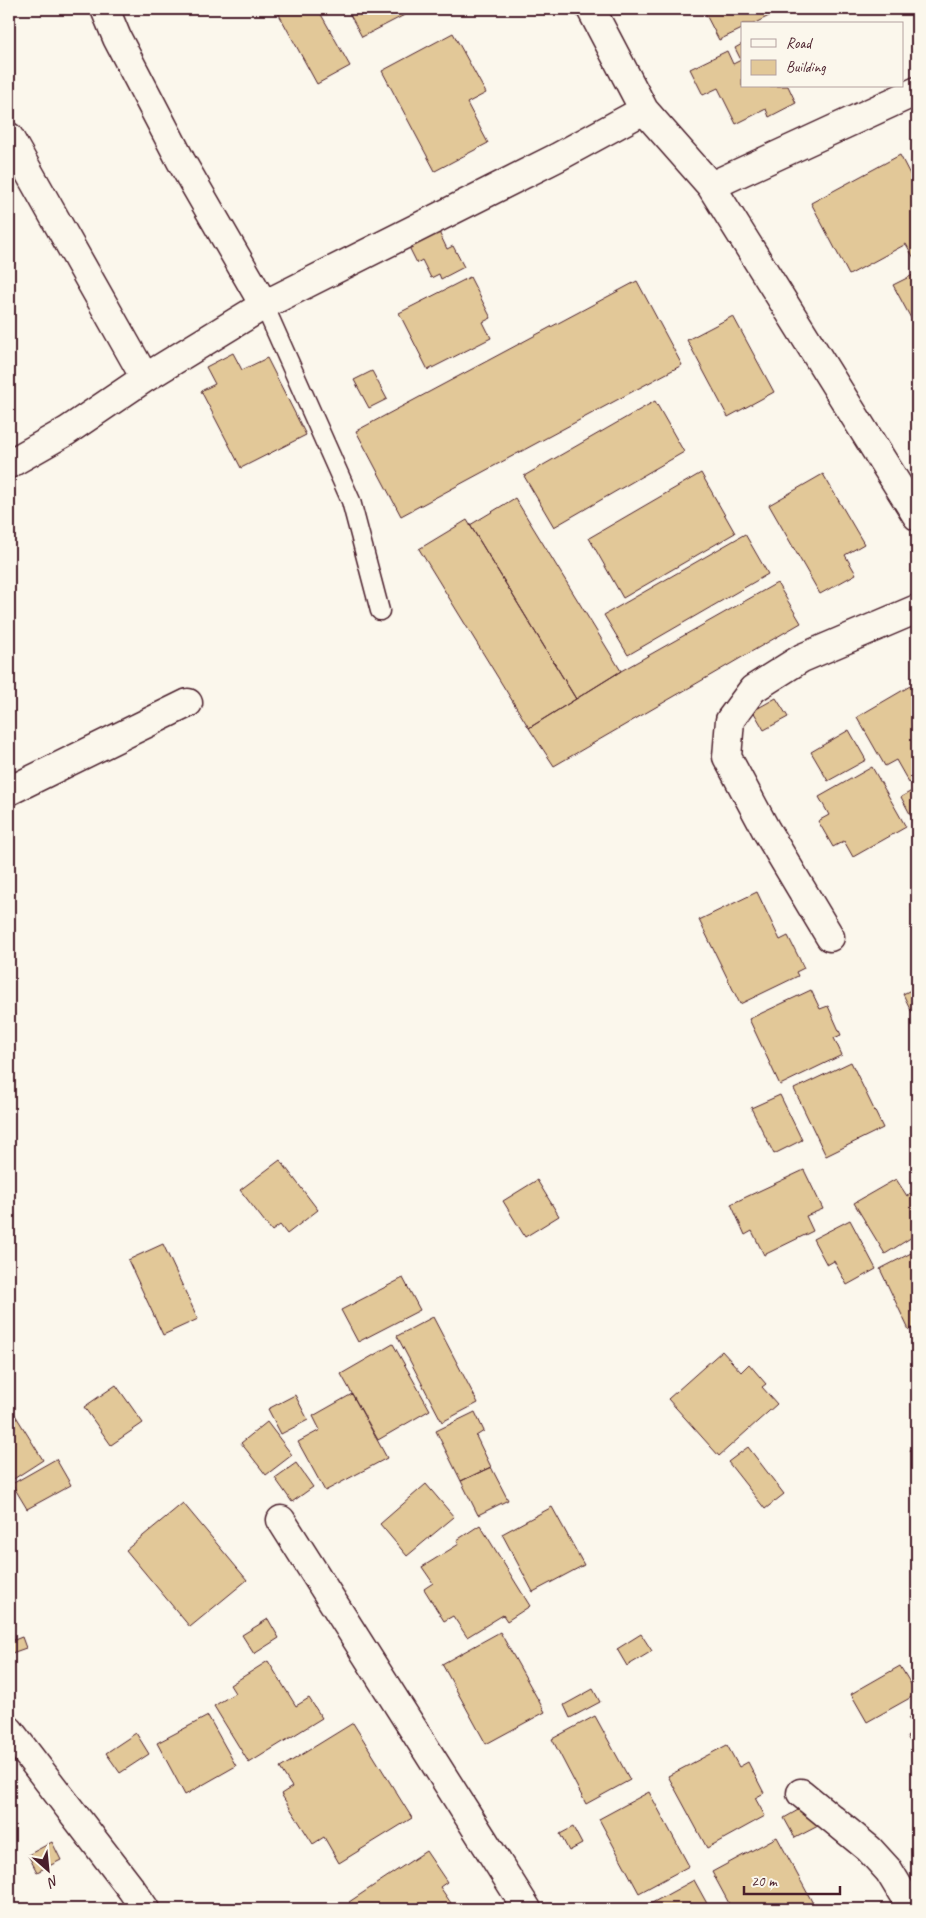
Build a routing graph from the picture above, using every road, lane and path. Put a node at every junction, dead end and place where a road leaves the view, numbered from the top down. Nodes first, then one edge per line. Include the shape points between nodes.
1 (105, 9) edge
2 (591, 9) edge
3 (917, 92) edge
4 (644, 110) junction
5 (9, 137) edge
6 (711, 186) junction
7 (264, 305) junction
8 (145, 378) junction
9 (9, 464) edge
10 (917, 516) edge
11 (917, 609) edge
12 (380, 611) dead end
13 (188, 703) dead end
14 (9, 791) edge
15 (830, 937) dead end
16 (281, 1520) dead end
17 (9, 1730) edge
18 (801, 1792) dead end
19 (145, 1909) edge
20 (527, 1909) edge
21 (912, 1909) edge

1 - 7 street via 181,161
2 - 4 street
3 - 6 street
4 - 6 street
4 - 7 street via 558,157
5 - 8 street
6 - 10 street
7 - 8 street
7 - 12 lane via 351,501
8 - 9 street via 67,431
11 - 15 street via 802,658 753,689 730,720 727,757
13 - 14 street
16 - 20 street
17 - 19 street
18 - 21 street via 869,1849 889,1871

